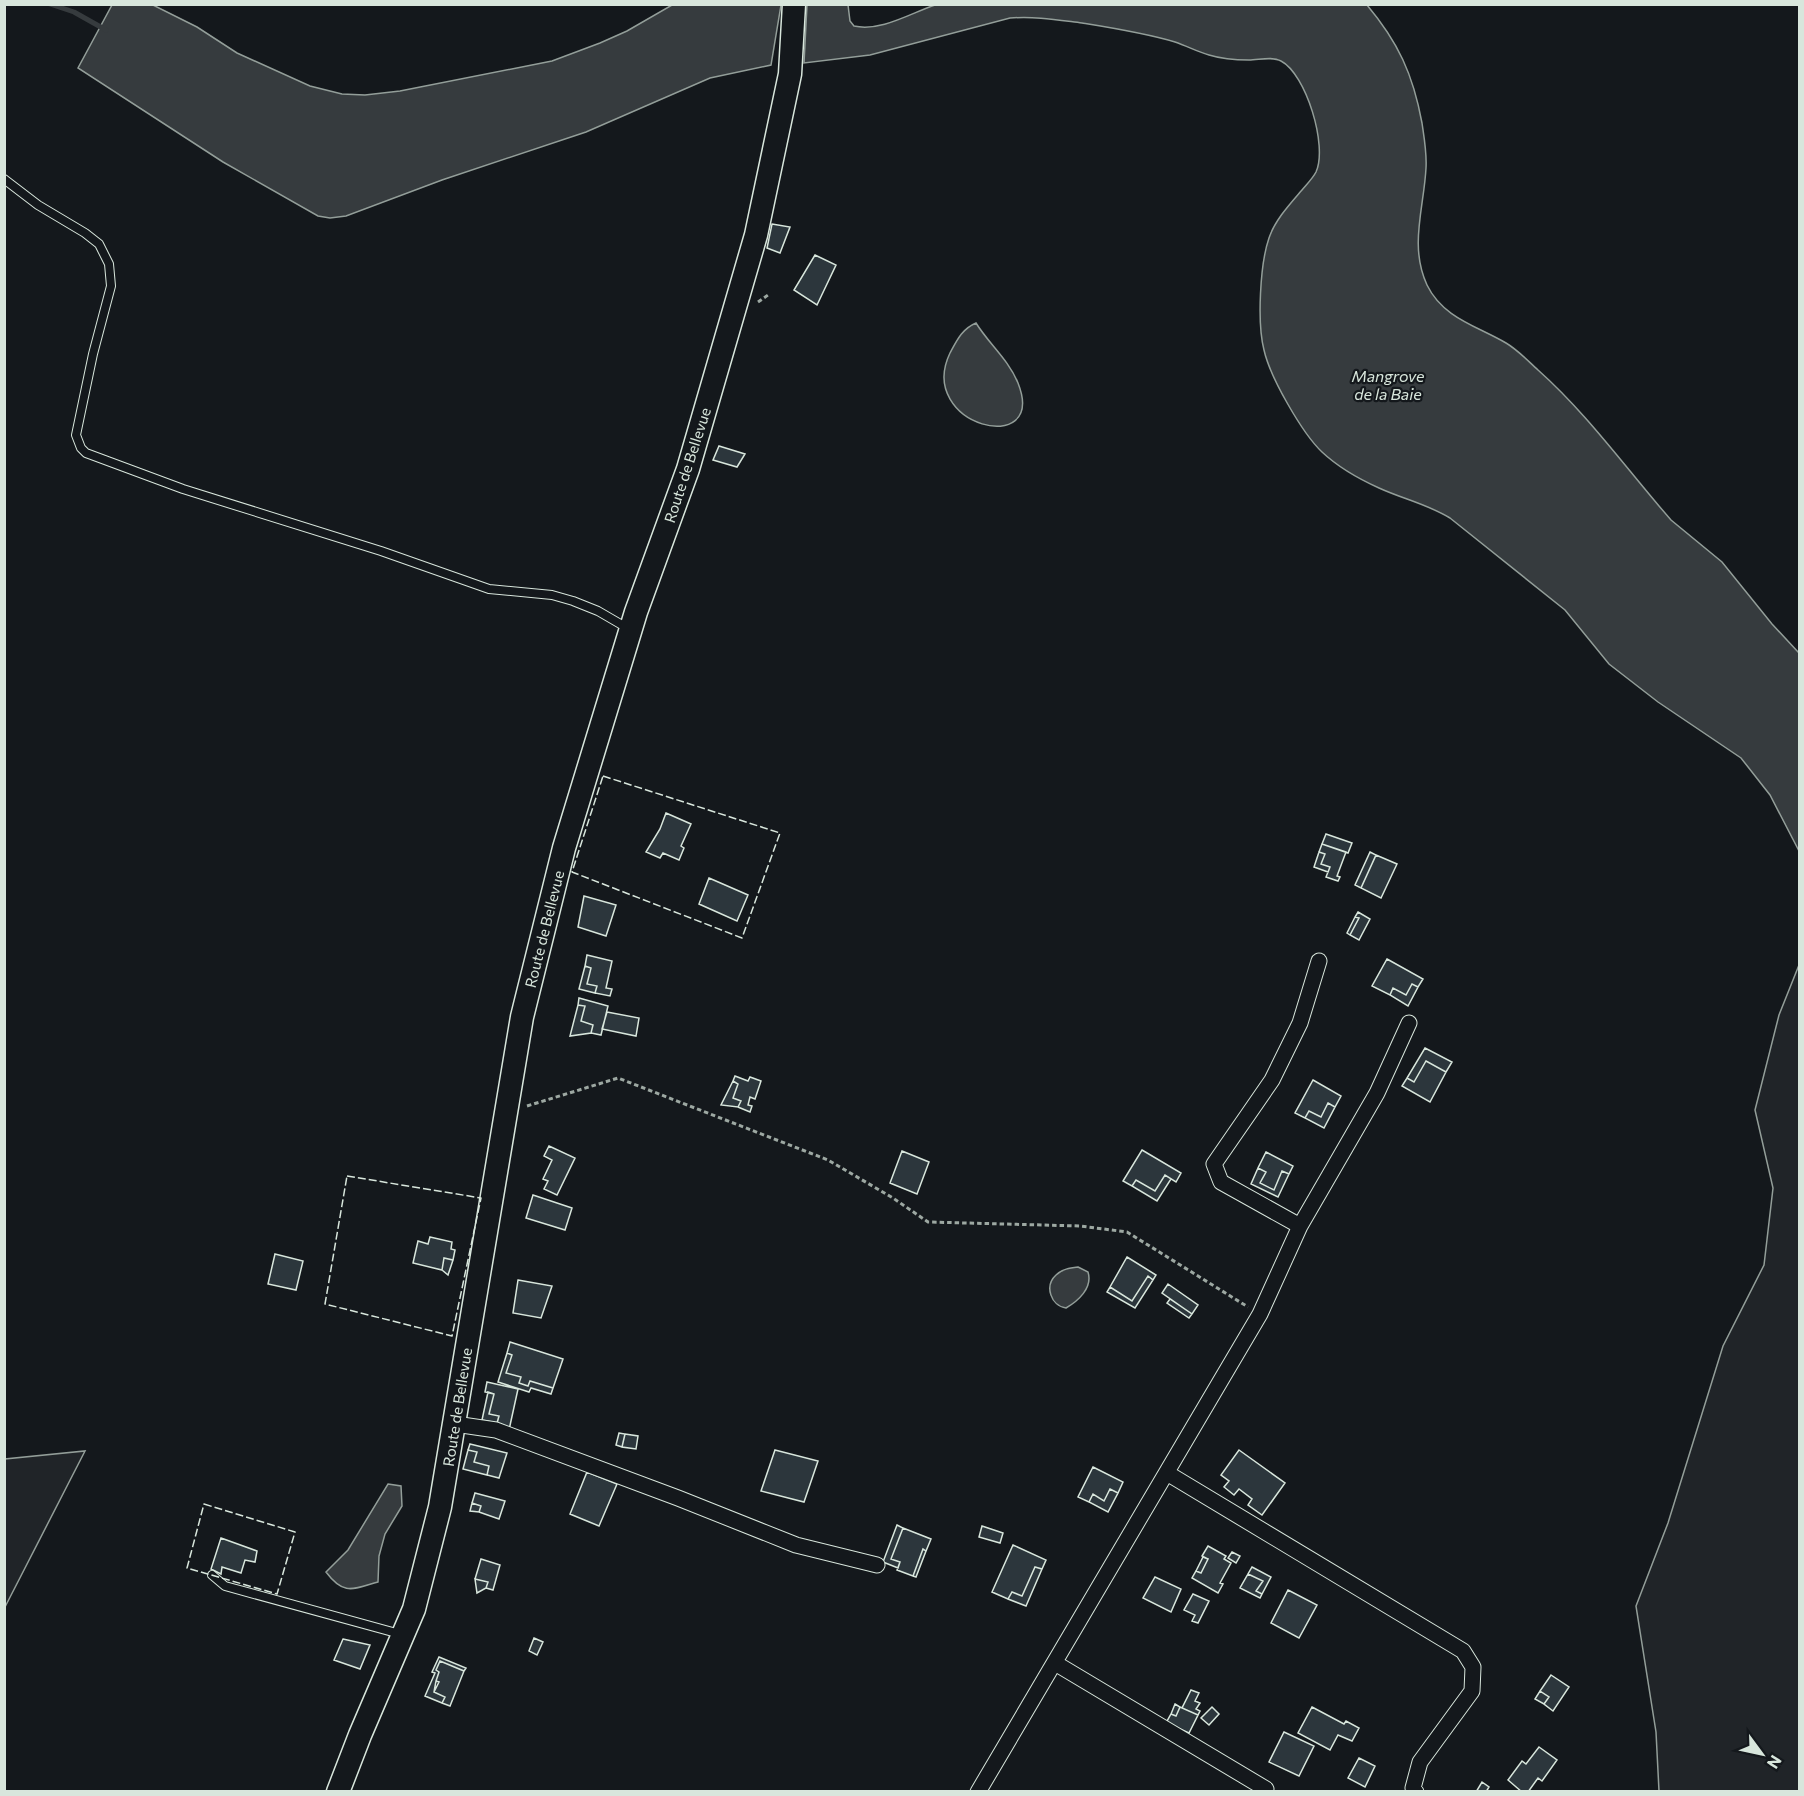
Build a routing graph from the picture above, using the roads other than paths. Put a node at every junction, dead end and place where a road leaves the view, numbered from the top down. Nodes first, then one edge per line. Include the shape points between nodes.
1 (794, 4) edge
2 (4, 179) edge
3 (631, 630) junction
4 (1319, 961) dead end
5 (1409, 1023) dead end
6 (1300, 1226) junction
7 (455, 1424) junction
8 (1167, 1473) junction
9 (877, 1565) dead end
10 (212, 1575) dead end
11 (404, 1635) junction
12 (1055, 1663) junction
13 (1266, 1789) dead end
14 (338, 1791) edge
15 (978, 1791) edge
16 (1416, 1791) edge

1 - 3 main road, Route de Bellevue via 790,74 756,236 688,469
2 - 3 lane via 99,244 109,264 111,286 76,435 86,453 183,489 489,589 573,601
3 - 7 main road, Route de Bellevue via 564,848 522,1017
4 - 6 street via 1300,1023 1272,1080 1214,1164 1221,1182
5 - 6 street via 1377,1093
6 - 8 street via 1260,1314
7 - 9 street via 496,1430 796,1545
7 - 11 main road, Route de Bellevue via 440,1507
8 - 12 street
8 - 16 street via 1463,1651 1473,1667 1472,1691 1420,1762 1413,1788
10 - 11 lane via 225,1586
11 - 14 main road, Route de Bellevue
12 - 13 street
12 - 15 street

